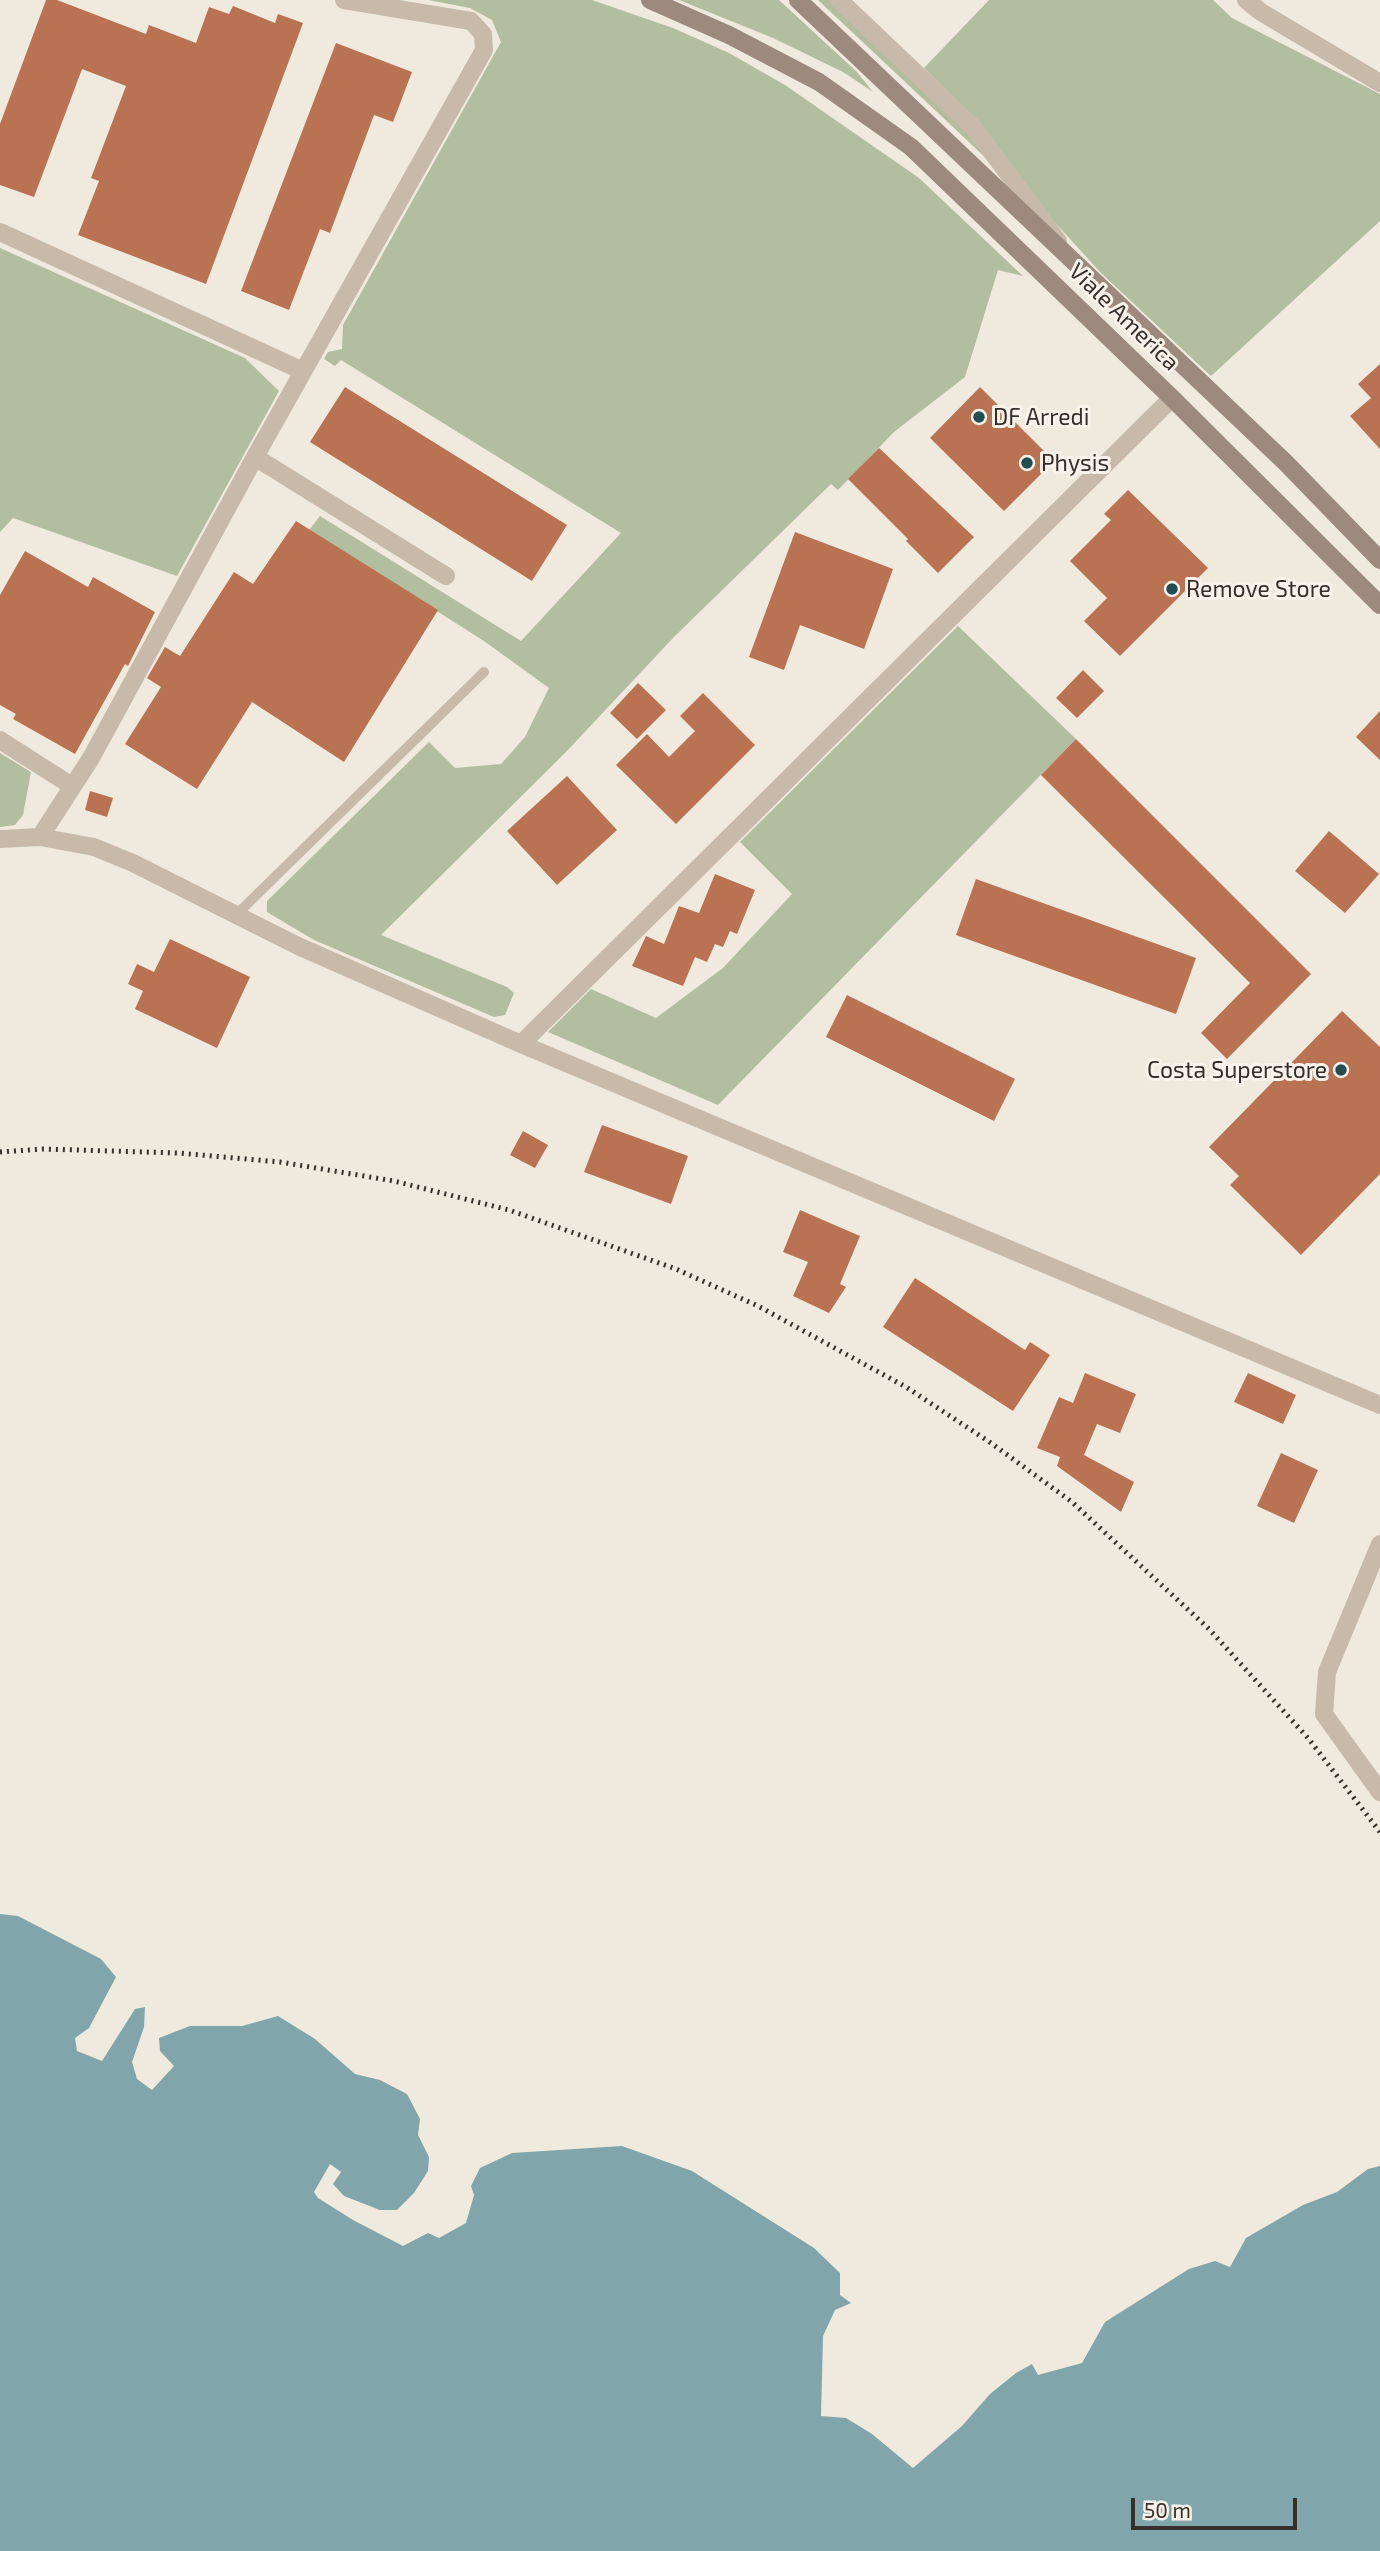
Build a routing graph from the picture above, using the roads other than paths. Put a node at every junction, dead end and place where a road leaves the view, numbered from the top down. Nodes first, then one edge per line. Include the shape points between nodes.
1 (344, 0) edge
2 (650, 0) edge
3 (799, 0) edge
4 (839, 0) edge
5 (1247, 0) edge
6 (1380, 83) edge
7 (0, 232) edge
8 (1074, 264) junction
9 (303, 371) junction
10 (1172, 398) junction
11 (255, 457) junction
12 (1380, 560) edge
13 (446, 576) dead end
14 (1380, 605) edge
15 (484, 672) dead end
16 (0, 740) edge
17 (72, 786) junction
18 (40, 837) junction
19 (0, 839) edge
20 (236, 915) junction
21 (521, 1044) junction
22 (1380, 1405) edge
23 (1380, 1544) edge
24 (1380, 1792) edge

1 - 9 street via 471,21 483,34 484,50
2 - 10 main road, Viale America via 818,82 911,147
3 - 8 main road, Viale America
4 - 8 street via 974,128
5 - 6 street
7 - 9 street
8 - 12 main road, Viale America via 1286,463
9 - 11 street
10 - 14 main road, Viale America
10 - 21 street
11 - 13 street
11 - 17 street via 92,758
15 - 20 lane
16 - 17 street
17 - 18 street
18 - 19 street
18 - 20 street via 94,847
20 - 21 street
21 - 22 street
23 - 24 street via 1327,1672 1325,1714

